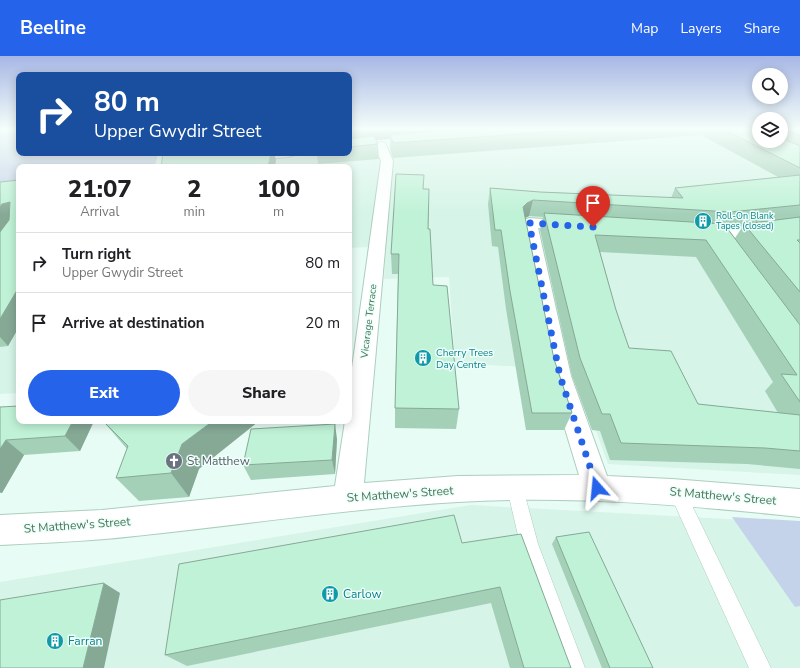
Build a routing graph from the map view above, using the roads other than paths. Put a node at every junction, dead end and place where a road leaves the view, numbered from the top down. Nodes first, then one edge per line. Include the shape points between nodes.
1 (232, 158) edge
2 (237, 158) edge
3 (385, 158) edge
4 (800, 226) edge
5 (585, 227) edge
6 (688, 233) edge
7 (720, 235) junction
8 (733, 253) edge
9 (515, 488) junction
10 (597, 488) junction
11 (677, 492) junction
12 (348, 498) junction
13 (800, 503) edge
14 (0, 530) edge
15 (574, 668) edge
16 (760, 668) edge

1 - 2 street
3 - 12 street, Vicarage Terrace via 387,161
4 - 7 street
5 - 10 street via 529,223 560,376
6 - 7 street
7 - 8 street
9 - 10 street, St Matthew's Street
9 - 12 street, St Matthew's Street via 459,489
9 - 15 lane via 529,544
10 - 11 street, St Matthew's Street
11 - 13 street, St Matthew's Street
11 - 16 lane
12 - 14 street, St Matthew's Street via 114,523

